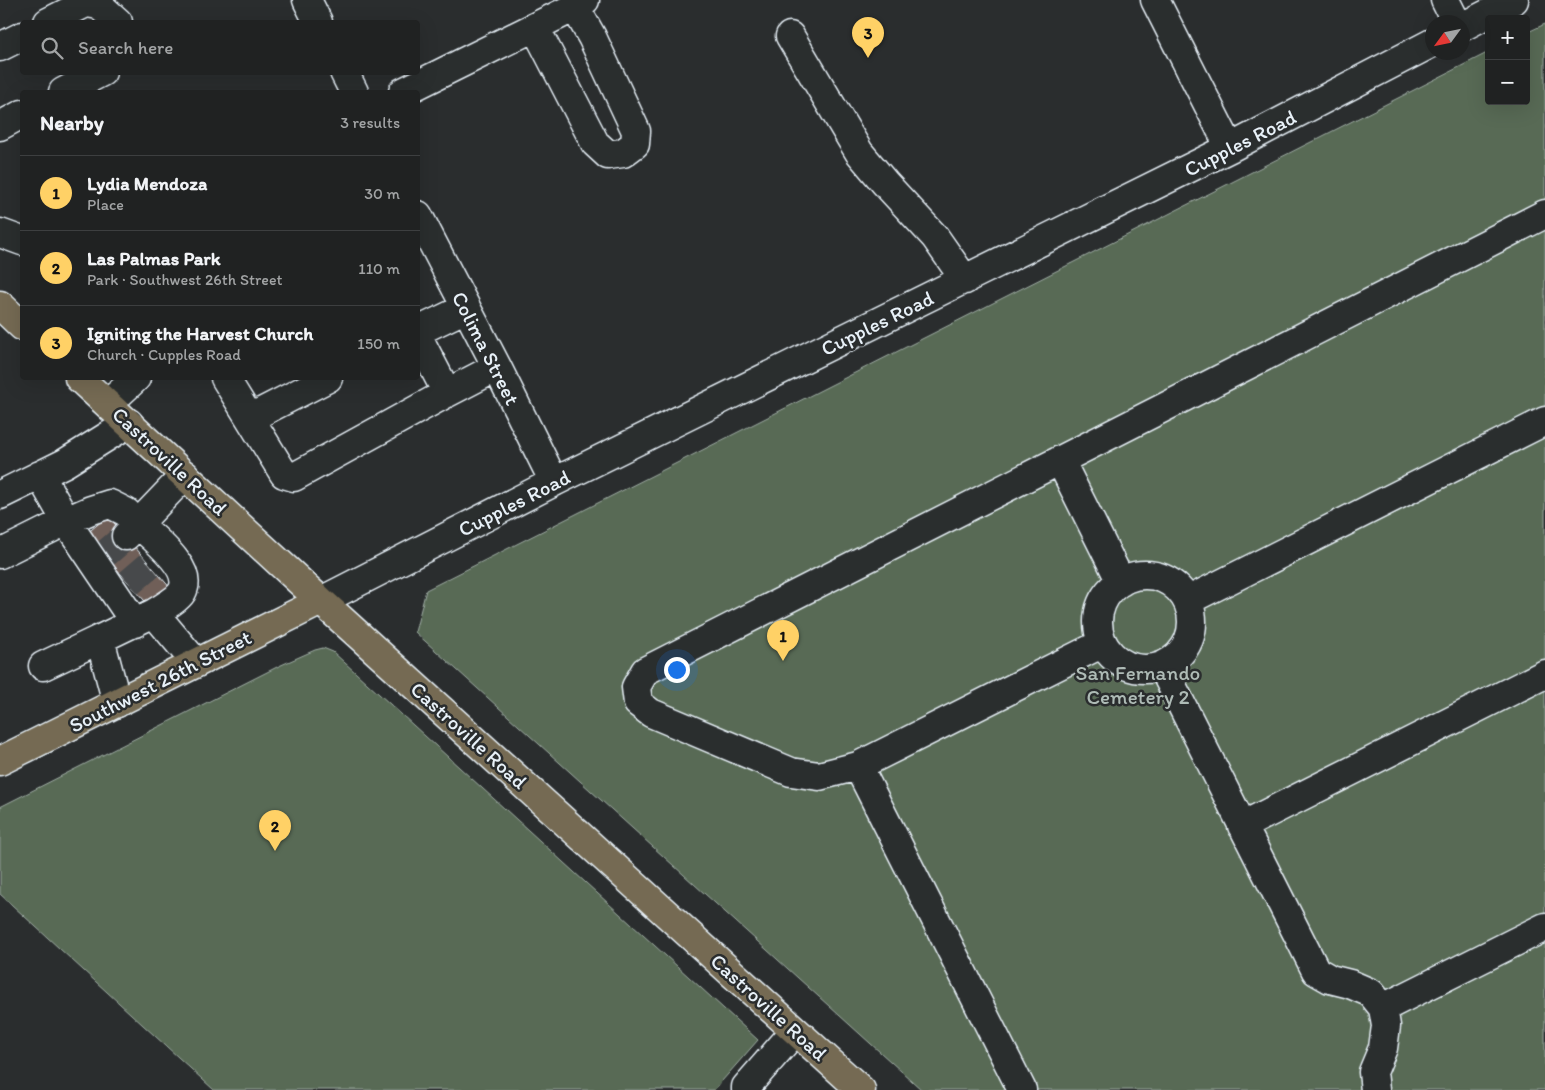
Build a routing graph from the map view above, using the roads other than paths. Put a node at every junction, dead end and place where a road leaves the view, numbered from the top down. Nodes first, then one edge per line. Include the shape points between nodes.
1 (307, 0) edge
2 (1155, 0) edge
3 (1445, 0) edge
4 (1513, 0) edge
5 (580, 4) edge
6 (1452, 15) edge
7 (52, 20) edge
8 (116, 20) edge
9 (317, 20) edge
10 (1470, 23) edge
11 (535, 27) junction
12 (790, 36) dead end
13 (20, 37) edge
14 (1425, 46) edge
15 (0, 47) edge
16 (96, 75) edge
17 (346, 75) edge
18 (67, 90) edge
19 (353, 90) edge
20 (407, 90) edge
21 (20, 115) edge
22 (0, 126) edge
23 (1230, 148) junction
24 (1545, 214) edge
25 (420, 224) edge
26 (0, 233) edge
27 (20, 240) edge
28 (426, 252) edge
29 (964, 280) junction
30 (0, 305) edge
31 (466, 308) junction
32 (20, 324) edge
33 (420, 330) edge
34 (420, 341) edge
35 (497, 367) junction
36 (81, 380) edge
37 (134, 380) edge
38 (226, 380) edge
39 (324, 380) edge
40 (447, 393) junction
41 (108, 404) junction
42 (250, 418) junction
43 (1545, 421) edge
44 (129, 423) junction
45 (1060, 460) junction
46 (40, 475) junction
47 (185, 475) junction
48 (554, 482) junction
49 (0, 495) edge
50 (66, 521) junction
51 (132, 530) junction
52 (0, 554) edge
53 (1121, 582) junction
54 (320, 601) junction
55 (1187, 601) junction
56 (145, 618) junction
57 (100, 639) junction
58 (1103, 643) junction
59 (196, 663) junction
60 (43, 666) dead end
61 (1162, 666) junction
62 (1545, 674) edge
63 (117, 703) junction
64 (0, 761) edge
65 (858, 766) junction
66 (1242, 826) junction
67 (1545, 927) edge
68 (1383, 1008) junction
69 (795, 1031) junction
70 (746, 1090) edge
71 (860, 1090) edge
72 (1022, 1090) edge
73 (1375, 1090) edge

1 - 9 street
2 - 23 street
3 - 6 street
4 - 10 street
5 - 11 street
5 - 11 street via 636,131 635,144 623,153 608,155 595,144
7 - 8 street via 86,3 99,5
11 - 20 street
12 - 29 street via 859,152 935,237
13 - 15 street
14 - 23 street, Cupples Road
16 - 18 street
17 - 19 street
21 - 22 street
23 - 29 street, Cupples Road
24 - 45 street
25 - 28 street, Colima Street
26 - 27 street
28 - 31 street, Colima Street
29 - 48 street, Cupples Road
30 - 32 main road
31 - 33 street
31 - 35 street, Colima Street
34 - 40 street
35 - 40 street
35 - 48 street, Colima Street
36 - 41 main road, Castroville Road
37 - 41 street
38 - 42 street
39 - 42 street
40 - 42 street via 294,477 284,474
41 - 44 main road, Castroville Road
43 - 55 street
44 - 46 street
44 - 47 main road, Castroville Road
45 - 53 street
45 - 65 street via 645,671 636,687 638,703 651,713 791,772 819,776
46 - 49 street
46 - 50 street
47 - 51 street
47 - 54 main road, Castroville Road
48 - 54 street, Cupples Road
50 - 51 street via 110,504 126,512
50 - 52 street
50 - 56 street
51 - 56 street via 158,557 180,568 185,584 181,594
53 - 55 street via 1135,576 1150,575 1178,589
53 - 58 street via 1108,593 1100,609 1098,626
54 - 59 main road, Southwest 26th Street
54 - 69 main road, Castroville Road
55 - 61 street via 1192,616 1191,632 1175,658
56 - 57 street
56 - 59 street
57 - 60 street
57 - 63 street
58 - 61 street via 1113,657 1128,666 1145,670
58 - 65 street
59 - 63 main road, Southwest 26th Street
61 - 66 street
62 - 66 street
63 - 64 main road, Southwest 26th Street
65 - 72 street
66 - 68 street via 1316,971 1371,993
67 - 68 street
68 - 73 street via 1386,1026 1383,1048 1373,1072
69 - 70 street
69 - 71 main road, Castroville Road

